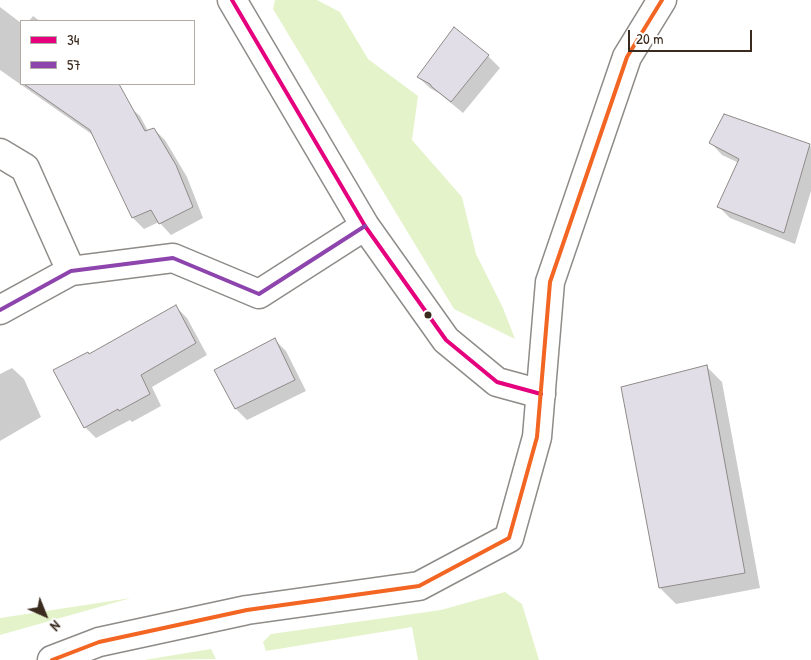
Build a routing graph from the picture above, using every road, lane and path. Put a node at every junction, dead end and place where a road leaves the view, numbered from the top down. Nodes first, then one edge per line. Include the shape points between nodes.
1 (232, 0) edge
2 (662, 0) edge
3 (0, 153) edge
4 (365, 226) junction
5 (71, 271) junction
6 (0, 310) edge
7 (541, 394) junction
8 (52, 660) edge

1 - 4 street
2 - 7 street via 627,58 550,282
3 - 5 street via 25,168
4 - 5 street via 259,294 173,258
4 - 7 street via 446,340 498,382
5 - 6 street
7 - 8 street via 537,437 509,538 419,586 247,610 99,642

